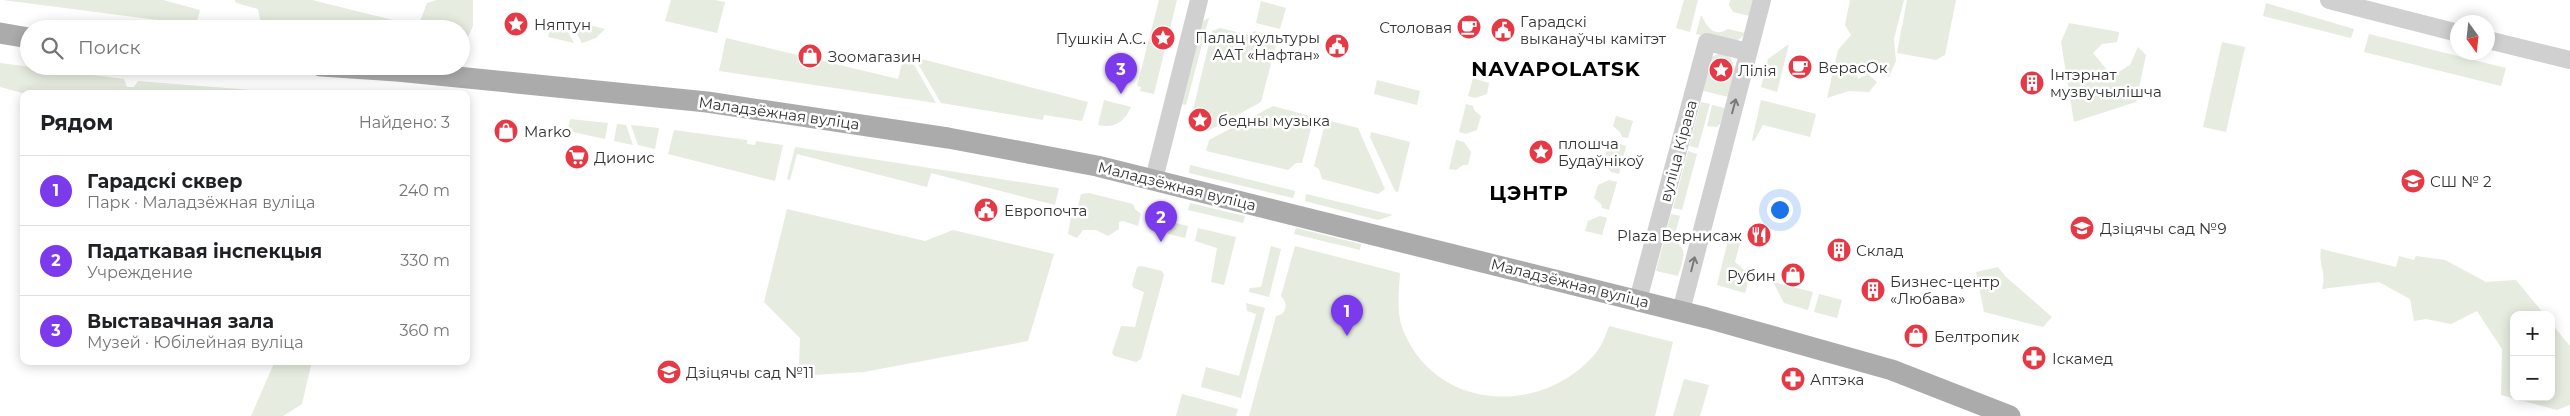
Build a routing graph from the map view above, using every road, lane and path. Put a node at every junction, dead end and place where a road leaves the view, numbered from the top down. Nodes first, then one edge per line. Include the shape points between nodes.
1 (1199, 0) edge
2 (1762, 0) edge
3 (2329, 0) edge
4 (2450, 31) edge
5 (0, 33) edge
6 (20, 36) edge
7 (2495, 42) edge
8 (1748, 52) junction
9 (2570, 60) edge
10 (437, 75) edge
11 (1154, 179) junction
12 (1638, 300) junction
13 (1681, 311) junction
14 (2010, 416) edge

1 - 11 street
2 - 8 street
3 - 4 street
5 - 6 main road
7 - 9 street
8 - 12 street, вуліца Кірава via 1707,42
13 -> 8 street
10 - 11 main road, Маладзёжная вуліца via 707,102 948,138
11 - 12 main road, Маладзёжная вуліца
12 - 13 main road, Маладзёжная вуліца
13 - 14 main road, Маладзёжная вуліца via 1892,370

